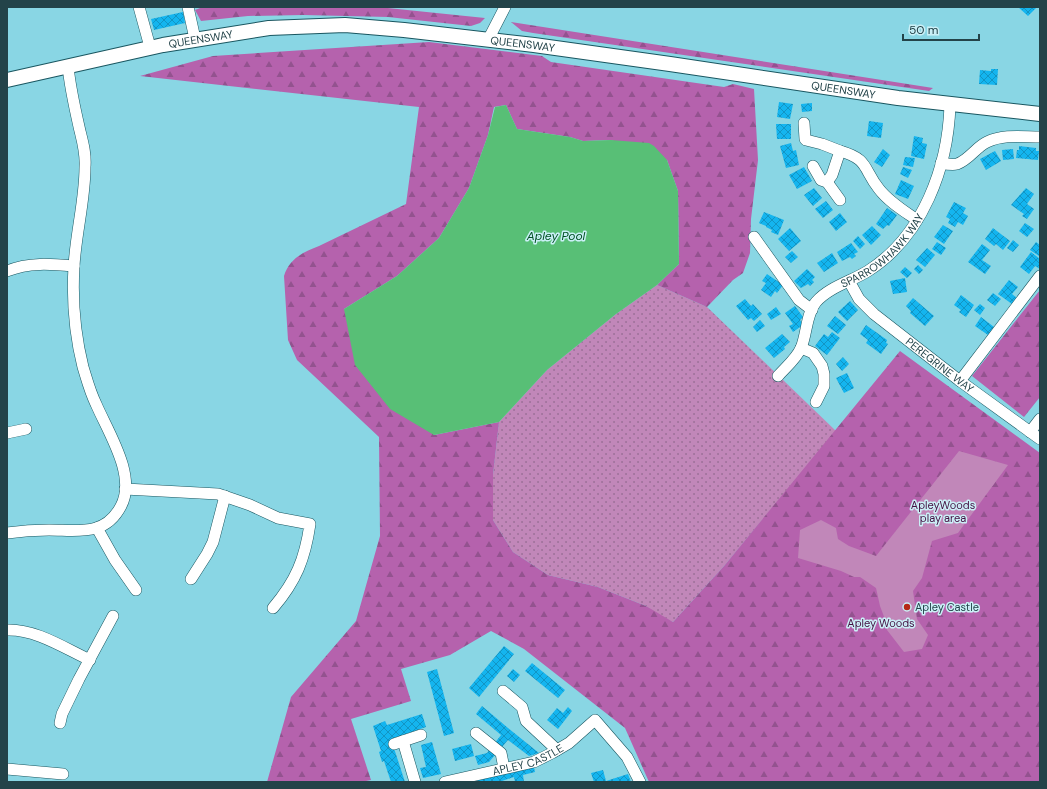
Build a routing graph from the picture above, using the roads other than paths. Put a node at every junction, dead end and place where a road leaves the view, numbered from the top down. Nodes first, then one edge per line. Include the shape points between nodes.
1 (139, 7) edge
2 (188, 7) edge
3 (505, 7) edge
4 (195, 39) junction
5 (488, 40) junction
6 (150, 48) junction
7 (68, 66) junction
8 (7, 80) edge
9 (950, 105) junction
10 (1040, 114) edge
11 (804, 123) dead end
12 (1040, 138) edge
13 (840, 151) junction
14 (942, 163) junction
15 (813, 166) dead end
16 (826, 182) junction
17 (840, 200) dead end
18 (917, 220) junction
19 (754, 237) dead end
20 (74, 266) junction
21 (7, 271) edge
22 (1040, 276) edge
23 (849, 281) junction
24 (812, 310) junction
25 (801, 348) junction
26 (778, 376) dead end
27 (960, 381) junction
28 (816, 402) dead end
29 (1040, 419) edge
30 (26, 429) dead end
31 (1030, 432) junction
32 (7, 433) edge
33 (1040, 439) edge
34 (125, 489) junction
35 (225, 496) junction
36 (97, 528) junction
37 (7, 533) edge
38 (191, 579) dead end
39 (136, 590) dead end
40 (273, 608) dead end
41 (113, 616) dead end
42 (7, 630) edge
43 (90, 660) junction
44 (503, 691) dead end
45 (60, 723) dead end
46 (476, 733) dead end
47 (421, 735) dead end
48 (557, 750) junction
49 (504, 768) junction
50 (7, 770) edge
51 (63, 774) dead end
52 (415, 782) edge
53 (445, 782) edge
54 (640, 782) edge

1 - 6 street
2 - 4 street
3 - 5 street
4 - 5 main road, QUEENSWAY via 269,28 345,25
4 - 6 main road, QUEENSWAY
5 - 9 main road, QUEENSWAY
6 - 7 main road, QUEENSWAY
7 - 8 main road, QUEENSWAY
7 - 20 street via 85,162 83,200
9 - 10 main road, QUEENSWAY
9 - 14 street, SPARROWHAWK WAY
11 - 13 street via 806,140
12 - 14 street via 1002,137 977,148 956,165
13 - 16 street via 832,175
13 - 18 street via 861,160 879,189 890,201
14 - 18 street, SPARROWHAWK WAY
15 - 16 street via 821,180
16 - 17 street
18 - 23 street, SPARROWHAWK WAY via 904,240 885,259
19 - 24 street via 799,300
20 - 21 street via 37,264
20 - 34 street via 74,313 82,362 89,388 122,463
22 - 27 street
23 - 24 street, SPARROWHAWK WAY via 827,293 816,302
23 - 27 street, PEREGRINE WAY via 859,298 874,314
24 - 25 street, SPARROWHAWK WAY
25 - 26 street, SPARROWHAWK WAY
25 - 28 street via 813,354 822,366 824,386
27 - 31 street, PEREGRINE WAY
29 - 31 street
30 - 32 street
31 - 33 street, PEREGRINE WAY
34 - 35 street
34 - 36 street via 117,513
35 - 38 street via 212,542
35 - 40 street via 278,518 310,524 306,551 297,573
36 - 37 street
36 - 39 street
41 - 43 street
42 - 43 street via 40,636
43 - 45 street via 62,714
44 - 48 street via 522,706 526,721
46 - 49 street via 500,753
47 - 52 street via 398,743
48 - 49 street, APLEY CASTLE via 534,762
48 - 54 street, APLEY CASTLE via 595,720 627,757
49 - 53 street, APLEY CASTLE
50 - 51 street

